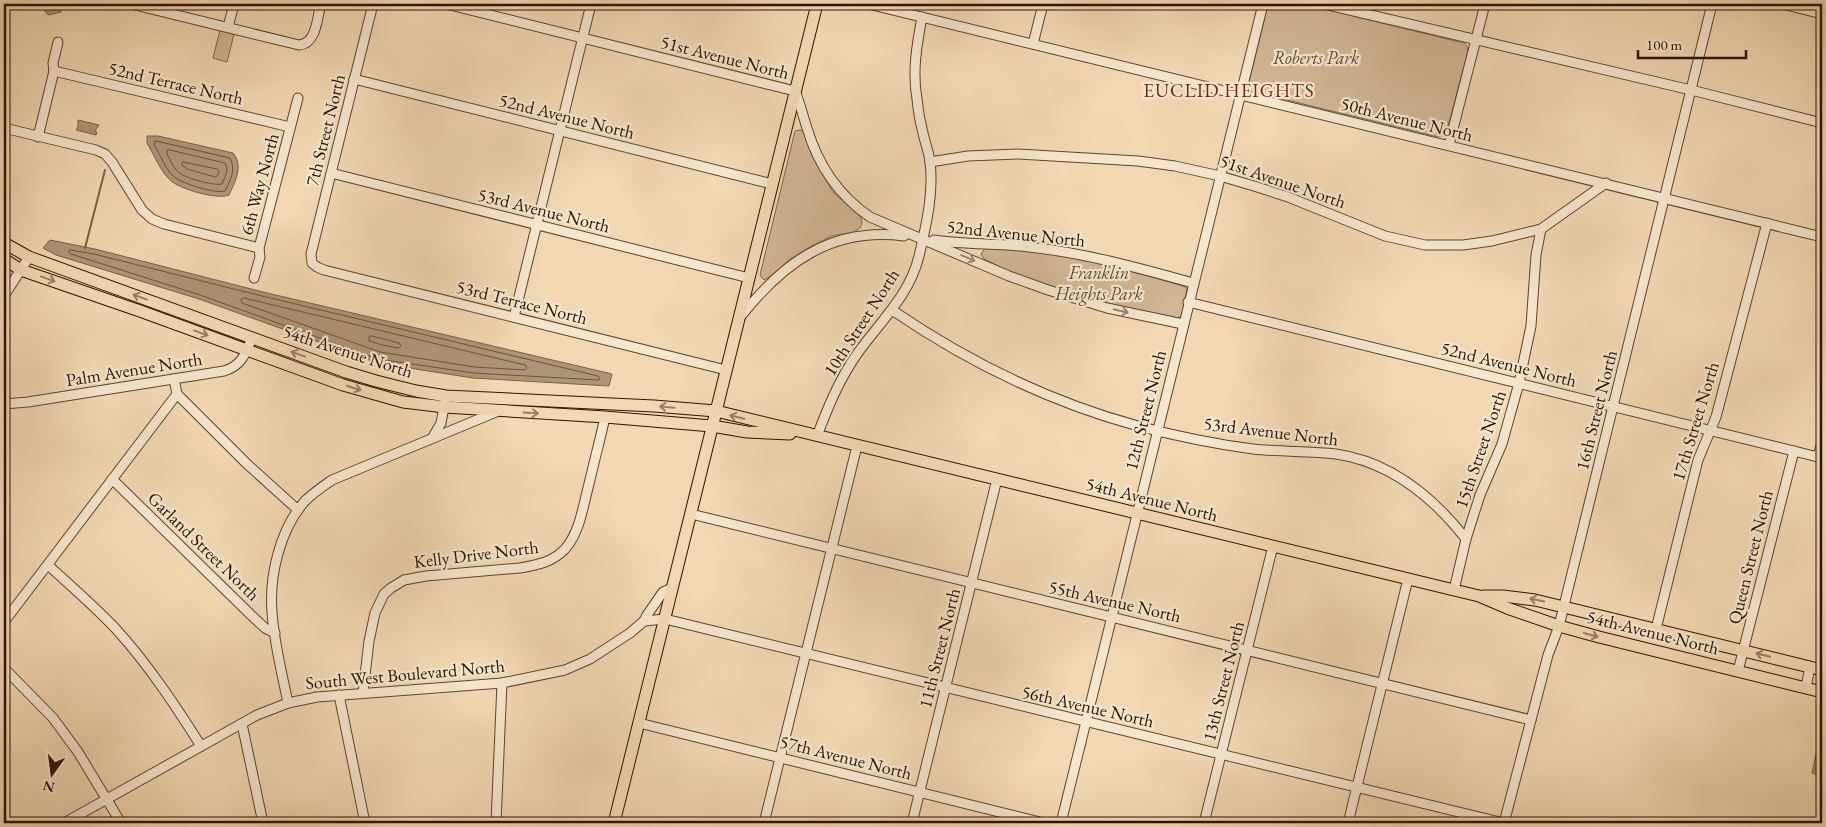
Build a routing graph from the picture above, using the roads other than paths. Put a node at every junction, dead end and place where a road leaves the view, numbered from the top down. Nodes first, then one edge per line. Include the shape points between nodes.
1 (131, 4) edge
2 (234, 4) edge
3 (321, 4) edge
4 (373, 4) edge
5 (446, 4) edge
6 (591, 4) edge
7 (817, 4) edge
8 (868, 4) edge
9 (1043, 4) edge
10 (1263, 4) edge
11 (1324, 4) edge
12 (1485, 4) edge
13 (1712, 4) edge
14 (1782, 4) edge
15 (1822, 14) edge
16 (922, 17) junction
17 (228, 27) junction
18 (582, 38) junction
19 (1476, 41) junction
20 (58, 42) dead end
21 (1033, 44) junction
22 (54, 71) junction
23 (354, 79) junction
24 (1691, 90) junction
25 (795, 91) junction
26 (1240, 95) junction
27 (298, 98) dead end
28 (1822, 123) edge
29 (4, 128) edge
30 (290, 128) junction
31 (560, 131) junction
32 (38, 136) junction
33 (1449, 145) junction
34 (930, 162) junction
35 (331, 173) junction
36 (1220, 176) junction
37 (1606, 183) junction
38 (772, 184) junction
39 (1665, 198) junction
40 (1767, 223) junction
41 (537, 225) junction
42 (1541, 229) junction
43 (1822, 236) edge
44 (923, 238) junction
45 (4, 243) edge
46 (259, 248) junction
47 (29, 257) junction
48 (4, 259) edge
49 (312, 263) joint
50 (21, 270) junction
51 (254, 278) dead end
52 (749, 278) junction
53 (1193, 283) junction
54 (4, 296) edge
55 (1188, 302) junction
56 (892, 310) junction
57 (514, 317) junction
58 (739, 318) junction
59 (1183, 324) junction
60 (252, 338) junction
61 (248, 350) junction
62 (726, 370) junction
63 (174, 379) junction
64 (1519, 383) junction
65 (177, 394) junction
66 (446, 402) junction
67 (4, 404) edge
68 (1613, 407) junction
69 (716, 411) junction
70 (496, 412) junction
71 (605, 417) junction
72 (712, 426) junction
73 (1157, 430) junction
74 (1710, 431) junction
75 (817, 436) junction
76 (433, 437) junction
77 (1822, 442) edge
78 (857, 446) junction
79 (1794, 451) junction
80 (1820, 458) edge
81 (112, 479) junction
82 (997, 480) junction
83 (298, 510) junction
84 (1137, 513) junction
85 (691, 514) junction
86 (1466, 539) junction
87 (1273, 546) junction
88 (832, 550) junction
89 (48, 565) junction
90 (1408, 579) junction
91 (971, 584) junction
92 (672, 588) junction
93 (1454, 590) junction
94 (1479, 596) junction
95 (1564, 607) junction
96 (1111, 617) junction
97 (5, 618) edge
98 (665, 620) junction
99 (644, 621) junction
100 (1559, 626) junction
101 (1656, 629) junction
102 (274, 633) junction
103 (1248, 650) junction
104 (1744, 650) junction
105 (806, 654) junction
106 (1810, 667) junction
107 (4, 668) edge
108 (1822, 670) edge
109 (1738, 671) junction
110 (502, 683) junction
111 (1382, 683) junction
112 (1806, 687) junction
113 (946, 689) junction
114 (1822, 692) edge
115 (363, 693) junction
116 (339, 695) junction
117 (288, 703) junction
118 (1531, 720) junction
119 (1085, 721) junction
120 (639, 723) junction
121 (242, 724) junction
122 (201, 746) junction
123 (1221, 754) junction
124 (780, 757) junction
125 (1357, 788) junction
126 (920, 793) junction
127 (107, 798) junction
128 (64, 823) edge
129 (120, 823) edge
130 (263, 823) edge
131 (365, 823) edge
132 (496, 823) edge
133 (614, 823) edge
134 (764, 823) edge
135 (912, 823) edge
136 (1044, 823) edge
137 (1061, 823) edge
138 (1204, 823) edge
139 (1348, 823) edge
140 (1504, 823) edge

1 - 17 street
2 - 17 street
3 - 17 street via 312,37 303,44
4 - 23 street, 7th Street North
5 - 18 street, 51st Avenue North
6 - 18 street
7 - 25 main road
8 - 16 street, 50th Avenue North
9 - 21 street
10 - 26 street, 12th Street North
11 - 19 street
12 - 19 street
13 - 24 street, 16th Street North
14 - 15 street
16 - 21 street, 50th Avenue North
16 - 34 street, 10th Street North via 916,47 916,88
18 - 25 street, 51st Avenue North
18 - 31 street
19 - 24 street
19 - 33 street
20 - 22 street
21 - 26 street, 50th Avenue North
22 - 30 street, 52nd Terrace North
22 - 32 street
23 - 31 street, 52nd Avenue North
23 - 35 street, 7th Street North
24 - 28 street
24 - 39 street, 16th Street North
25 - 38 main road
25 - 44 street, 51st Avenue North via 815,150 840,192 870,217
26 - 33 street, 50th Avenue North
26 - 36 street, 12th Street North
27 - 30 street, 6th Way North
29 - 32 street
30 - 46 street, 6th Way North
31 - 38 street, 52nd Avenue North
31 - 41 street
32 - 46 street via 105,154 142,210 157,222
33 - 37 street, 50th Avenue North
34 - 36 street, 51st Avenue North via 968,156 1018,154 1085,157 1156,163
34 - 44 street, 10th Street North via 931,185
35 - 41 street, 53rd Avenue North
35 - 49 street, 7th Street North via 311,254
36 - 42 street, 51st Avenue North via 1288,197 1406,242 1463,245
36 - 53 street, 12th Street North
37 - 39 street, 50th Avenue North
37 - 42 street, 51st Avenue North
38 - 52 main road
39 - 40 street, 50th Avenue North
39 - 68 street, 16th Street North
40 - 43 street, 50th Avenue North
40 - 74 street, 17th Street North
41 - 52 street, 53rd Avenue North
41 - 57 street
42 - 64 street, 15th Street North via 1530,326
44 - 53 street, 52nd Avenue North via 1065,252
44 - 56 street, 10th Street North via 919,259
44 - 58 street, 52nd Avenue North via 869,234 815,250 779,274
44 -> 59 street, 52nd Avenue North via 1009,276 1058,293 1108,308
45 - 47 main road, 54th Avenue North
46 - 51 street, 6th Way North
47 - 50 street
60 -> 47 main road, 54th Avenue North
48 - 50 main road, 54th Avenue North
49 - 57 street, 53rd Terrace North via 324,270
50 - 54 street
50 -> 61 main road, 54th Avenue North
52 - 58 main road
53 - 55 street, 12th Street North
55 - 59 street, 12th Street North
55 - 64 street, 52nd Avenue North
56 - 73 street, 53rd Avenue North via 946,346 1014,380 1094,413
56 - 75 street, 10th Street North via 845,372
57 - 62 street, 53rd Terrace North
58 - 62 main road
59 - 73 street, 12th Street North
60 - 61 street, Palm Avenue North
66 -> 60 main road, 54th Avenue North
61 - 63 street, Palm Avenue North via 232,369
61 -> 66 main road, 54th Avenue North via 378,396 403,402
62 - 69 main road
63 - 65 street
63 - 67 street, Palm Avenue North
64 - 68 street, 52nd Avenue North
64 - 86 street, 15th Street North via 1502,444 1480,495
65 - 81 street
65 - 83 street
69 -> 66 main road, 54th Avenue North via 654,406
66 - 70 main road, 54th Avenue North
66 - 76 street
68 - 74 street, 52nd Avenue North
68 - 95 street, 16th Street North
69 - 72 main road
75 -> 69 main road, 54th Avenue North
70 -> 71 main road, 54th Avenue North
70 - 76 street
71 - 72 main road, 54th Avenue North
71 - 115 street, Kelly Drive North via 582,512 575,534 565,549 547,562 533,566 426,576 404,580 391,588 384,594 375,613
72 - 75 main road, 54th Avenue North via 747,432
72 - 85 main road
73 - 84 street, 12th Street North
73 - 86 street, 53rd Avenue North via 1254,449 1336,454 1374,464 1407,482 1436,505
74 - 79 street, 52nd Avenue North
74 - 101 street, 17th Street North via 1698,460
75 - 78 main road, 54th Avenue North
76 - 83 street via 332,480
77 - 80 street
78 - 82 main road, 54th Avenue North
78 - 88 street
79 - 80 street, 52nd Avenue North
79 - 104 street, Queen Street North
81 - 89 street
81 - 102 street, Garland Street North via 251,615
82 - 84 main road, 54th Avenue North
82 - 91 street, 11th Street North
83 - 102 street via 286,531 276,562 271,611
84 - 87 main road, 54th Avenue North
84 - 96 street, 12th Street North
85 - 88 street, 55th Avenue North
85 - 92 main road
86 - 93 street, 15th Street North
87 - 90 main road, 54th Avenue North
87 - 103 street, 13th Street North
88 - 91 street, 55th Avenue North
88 - 105 street
89 - 97 street
89 - 122 street via 116,629 160,684
90 - 93 main road, 54th Avenue North
90 - 111 street
91 - 96 street, 55th Avenue North
91 - 113 street, 11th Street North
92 - 98 main road
92 - 99 street, South West Boulevard North via 663,592
93 - 94 main road, 54th Avenue North
95 -> 94 main road, 54th Avenue North via 1535,600
94 - 100 main road, 54th Avenue North
95 - 100 street, 16th Street North
95 - 101 main road, 54th Avenue North
96 - 103 street, 55th Avenue North
96 - 119 street, 12th Street North
98 - 99 street
98 - 105 street, 56th Avenue North
98 - 120 main road
99 - 110 street, South West Boulevard North via 611,647 565,670
100 -> 109 main road, 54th Avenue North
100 - 118 street, 16th Street North
101 - 104 main road, 54th Avenue North
102 - 117 street
103 - 111 street, 55th Avenue North
103 - 123 street, 13th Street North
106 -> 104 main road, 54th Avenue North
104 - 109 street, Queen Street North
105 - 113 street, 56th Avenue North
105 - 124 street
106 - 108 main road, 54th Avenue North
106 - 112 street
107 - 127 street via 53,718
109 - 112 main road, 54th Avenue North
110 - 115 street, South West Boulevard North
110 - 132 street
111 - 118 street, 55th Avenue North
111 - 125 street
112 - 114 main road, 54th Avenue North
113 - 119 street, 56th Avenue North
113 - 126 street, 11th Street North
115 - 116 street, South West Boulevard North
116 - 117 street, South West Boulevard North
116 - 131 street
117 - 121 street, South West Boulevard North via 271,708
118 - 140 street, 16th Street North
119 - 123 street, 56th Avenue North
119 - 137 street, 12th Street North
120 - 124 street, 57th Avenue North
120 - 133 main road
121 - 122 street, South West Boulevard North
121 - 130 street
122 - 127 street, South West Boulevard North
123 - 125 street, 56th Avenue North
123 - 138 street, 13th Street North
124 - 126 street, 57th Avenue North
124 - 134 street
125 - 139 street
125 - 140 street, 56th Avenue North
126 - 135 street, 11th Street North
126 - 136 street, 57th Avenue North
127 - 128 street, South West Boulevard North
127 - 129 street

